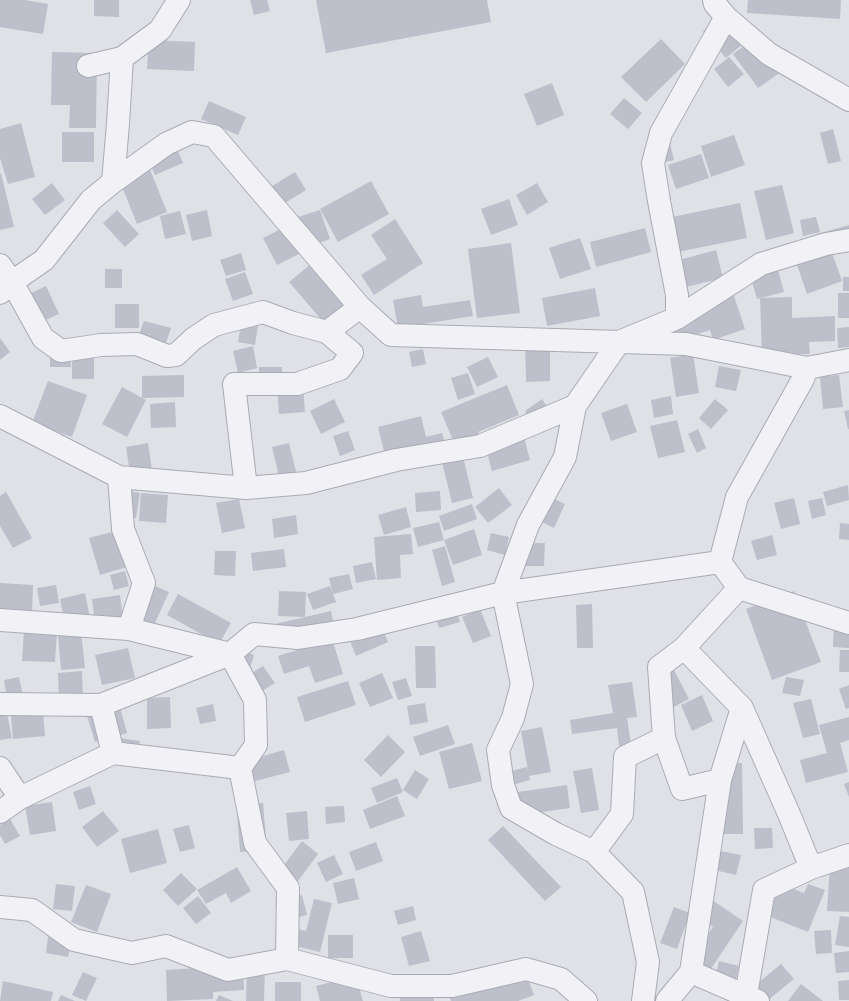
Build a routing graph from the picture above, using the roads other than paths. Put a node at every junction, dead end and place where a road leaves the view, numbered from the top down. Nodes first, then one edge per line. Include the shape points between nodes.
1 (178, 0) edge
2 (720, 9) edge
3 (122, 58) junction
4 (88, 66) dead end
5 (849, 100) edge
6 (113, 182) junction
7 (849, 240) edge
8 (4, 280) edge
9 (360, 307) junction
10 (677, 318) junction
11 (327, 332) junction
12 (619, 342) junction
13 (849, 360) edge
14 (807, 368) junction
15 (574, 406) junction
16 (0, 416) edge
17 (119, 477) junction
18 (246, 488) junction
19 (720, 562) junction
20 (739, 588) junction
21 (503, 593) junction
22 (0, 620) edge
23 (849, 623) edge
24 (129, 629) junction
25 (684, 648) junction
26 (230, 654) junction
27 (0, 704) edge
28 (101, 705) junction
29 (742, 708) junction
30 (664, 738) junction
31 (113, 753) junction
32 (0, 768) edge
33 (240, 768) junction
34 (720, 780) junction
35 (20, 798) junction
36 (0, 812) edge
37 (594, 852) junction
38 (849, 855) edge
39 (810, 868) junction
40 (0, 907) edge
41 (288, 959) junction
42 (691, 972) junction
43 (752, 998) edge
44 (586, 1001) edge
45 (642, 1001) edge
46 (667, 1001) edge

1 - 3 street via 160,30
2 - 5 street via 769,54
2 - 10 street via 660,133 653,162 658,201 677,295
3 - 4 street
3 - 6 street
6 - 8 street via 91,200 44,260
6 - 9 street via 166,144 185,135 192,132 214,136
7 - 10 street via 826,244 761,264
8 - 11 street via 43,338 61,351 101,345 137,344 167,356 176,355 193,339 214,325 264,312
9 - 11 street
9 - 12 street via 391,335
10 - 12 street
11 - 18 street via 352,353 340,369 297,384 234,384
12 - 14 street via 686,344
12 - 15 street
13 - 14 street
14 - 19 street via 737,497
15 - 18 street via 480,446 396,460 306,484
15 - 21 street via 565,457 528,526
16 - 17 street
17 - 18 street
17 - 24 street via 123,529 144,583
19 - 20 street
19 - 21 street
20 - 23 street
20 - 25 street
21 - 26 street via 357,629 298,638 254,634
21 - 37 street via 522,684 513,718 498,750 503,785 511,808
22 - 24 street
24 - 26 street
25 - 29 street
25 - 30 street via 660,667
26 - 28 street
26 - 33 street via 255,700 256,745
27 - 28 street
28 - 31 street
29 - 34 street
29 - 39 street
30 - 34 street via 682,789
30 - 37 street via 625,757 622,814
31 - 33 street
31 - 35 street
32 - 35 street
33 - 41 street via 256,843 288,888
34 - 42 street
35 - 36 street
37 - 45 street via 633,892 648,962
38 - 39 street
39 - 43 street via 764,890
40 - 41 street via 32,910 74,940 132,953 166,946 228,970
41 - 44 street via 391,986 452,986 526,969 561,979
42 - 43 street
42 - 46 street

